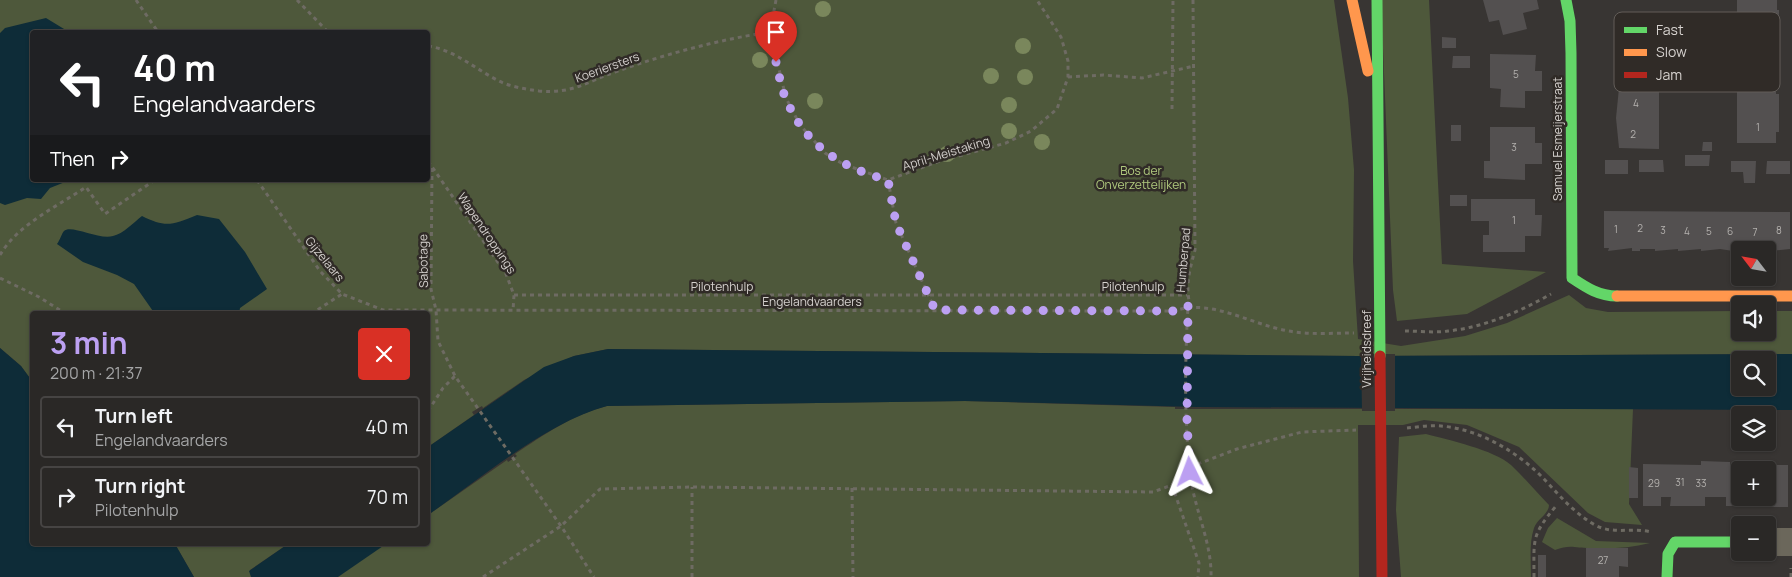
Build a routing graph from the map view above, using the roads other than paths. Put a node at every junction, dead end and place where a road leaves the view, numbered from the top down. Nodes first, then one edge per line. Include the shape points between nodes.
1 (1352, 0) edge
2 (1378, 0) edge
3 (1566, 0) edge
4 (1380, 121) junction
5 (1792, 296) edge
6 (1731, 542) edge
7 (1776, 542) edge
8 (1792, 542) edge
9 (1382, 577) edge
10 (1667, 577) edge

1 - 4 main road, Vrijheidsdreef
2 - 4 main road, Vrijheidsdreef
3 - 5 main road, Samuel Esmeijerstraat via 1571,53 1572,278 1589,290 1606,296
4 - 9 main road, Vrijheidsdreef
6 - 10 main road via 1675,542 1668,554
7 - 8 street

